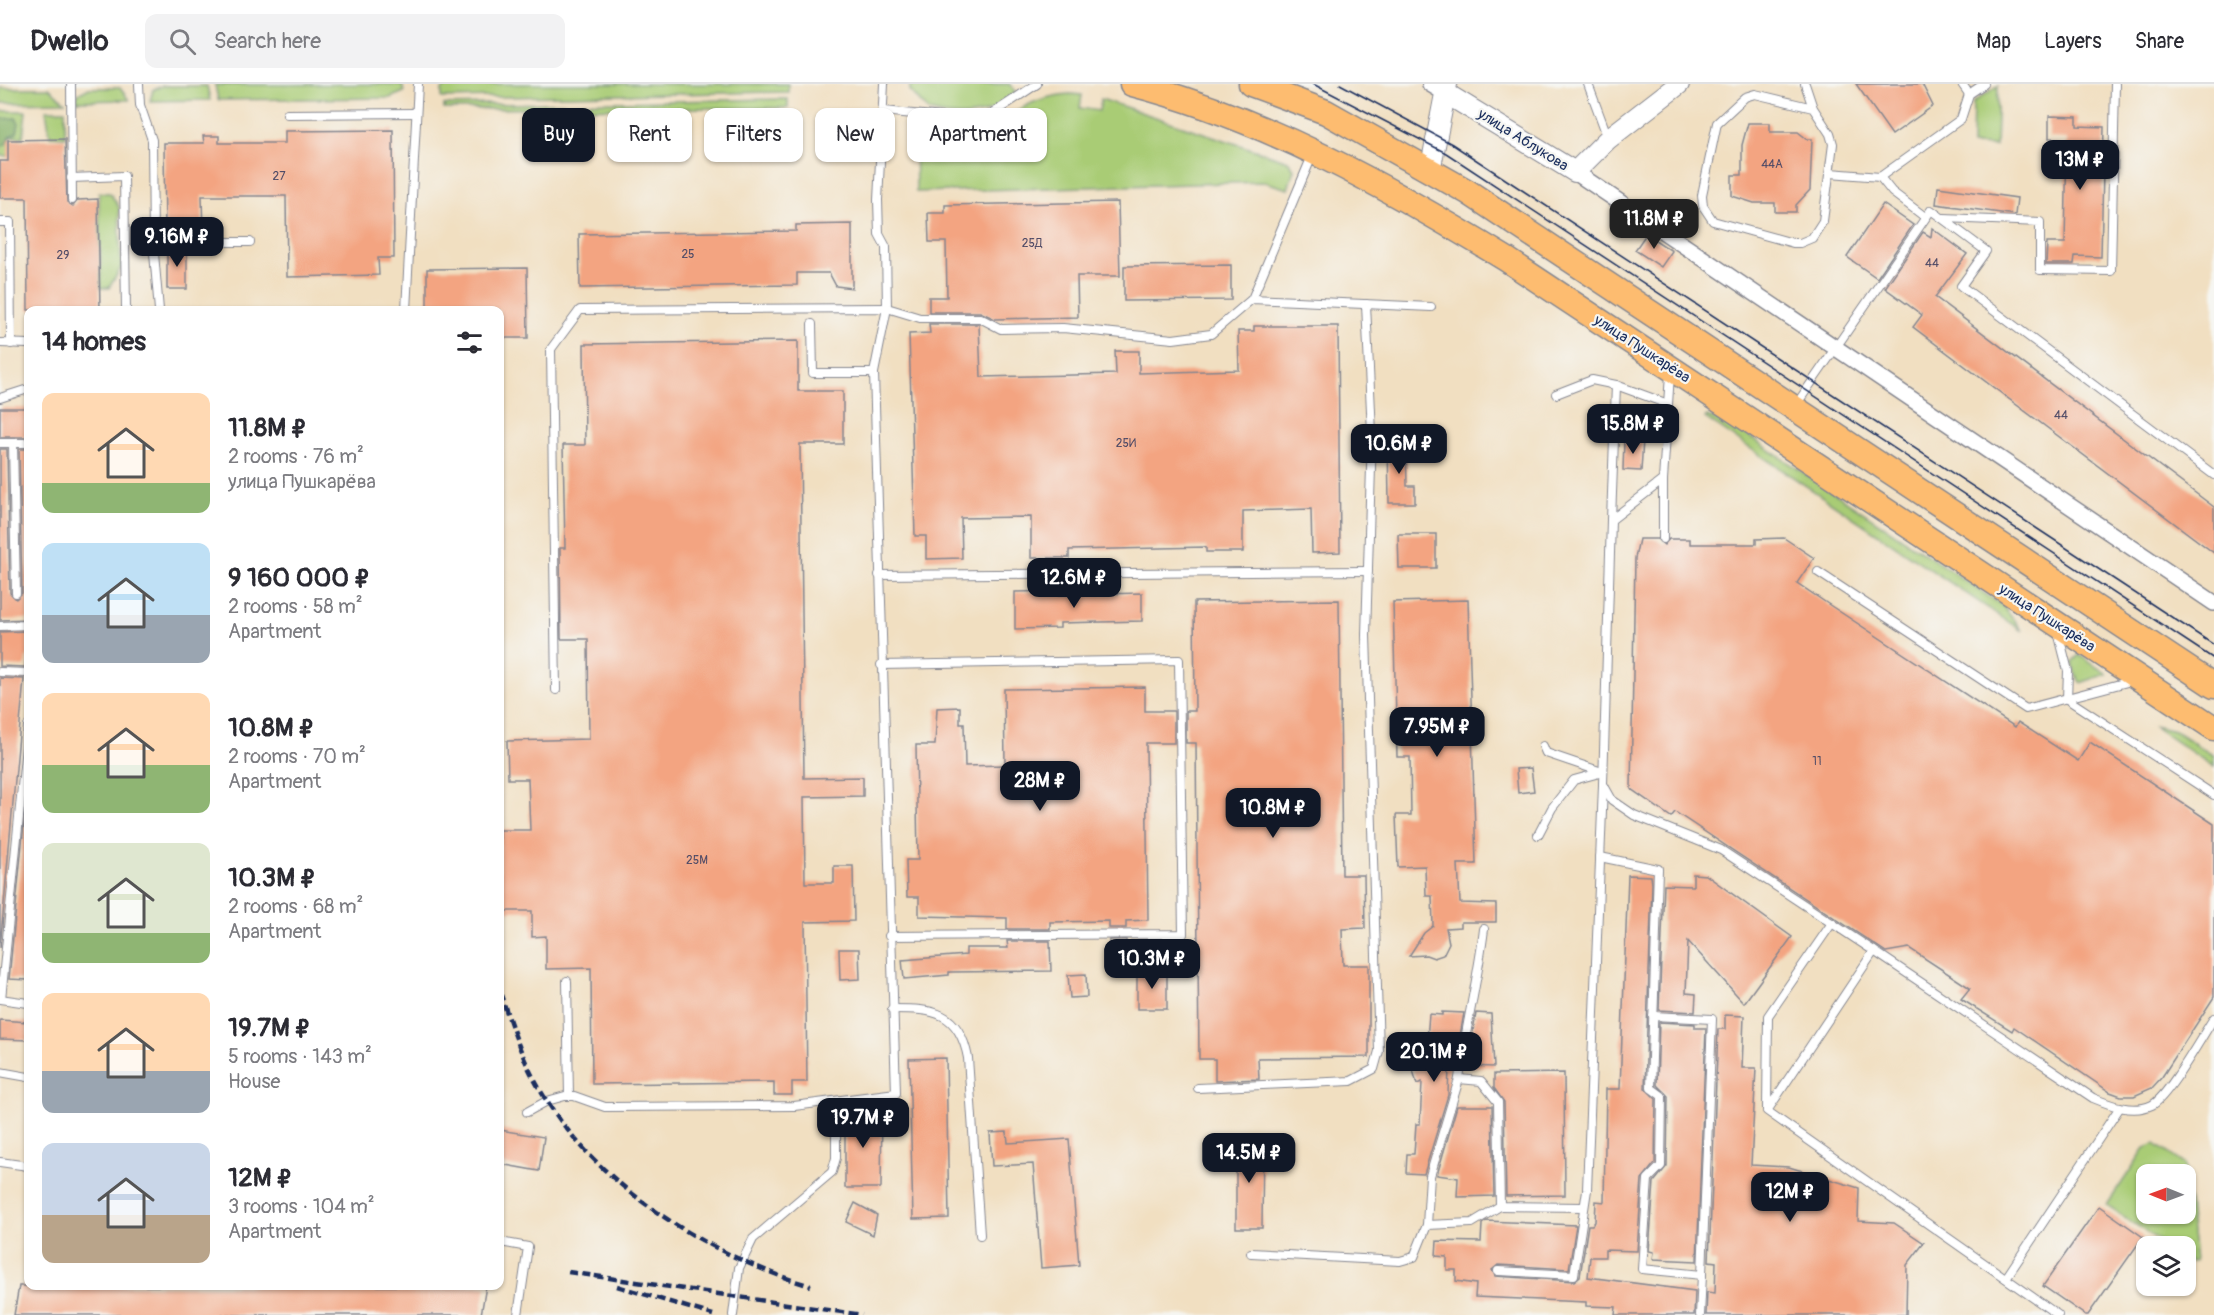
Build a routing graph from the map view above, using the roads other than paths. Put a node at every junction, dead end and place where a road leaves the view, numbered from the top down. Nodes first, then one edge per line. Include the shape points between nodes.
1 (71, 84) edge
2 (139, 84) edge
3 (418, 84) edge
4 (884, 84) edge
5 (1037, 84) edge
6 (1132, 84) edge
7 (1251, 84) edge
8 (1588, 84) edge
9 (1678, 84) edge
10 (1804, 84) edge
11 (1962, 84) edge
12 (1984, 84) edge
13 (2115, 84) edge
14 (1441, 87) edge
15 (1970, 94) junction
16 (884, 108) edge
17 (1813, 108) junction
18 (895, 112) edge
19 (416, 113) junction
20 (287, 114) dead end
21 (1608, 139) junction
22 (1314, 152) junction
23 (881, 162) edge
24 (1430, 171) junction
25 (1575, 172) junction
26 (1830, 174) junction
27 (1880, 177) junction
28 (71, 178) junction
29 (72, 200) dead end
30 (1411, 201) junction
31 (1925, 217) junction
32 (1942, 218) junction
33 (0, 222) edge
34 (153, 242) junction
35 (250, 242) dead end
36 (1252, 299) junction
37 (1366, 304) junction
38 (126, 306) edge
39 (159, 306) edge
40 (406, 306) edge
41 (1431, 307) dead end
42 (887, 308) junction
43 (812, 324) dead end
44 (0, 344) edge
45 (11, 344) junction
46 (24, 344) edge
47 (1835, 345) junction
48 (1671, 368) junction
49 (874, 373) junction
50 (1616, 385) junction
51 (24, 390) edge
52 (1556, 394) dead end
53 (0, 398) edge
54 (1668, 404) junction
55 (1795, 406) junction
56 (0, 443) edge
57 (13, 443) junction
58 (24, 443) edge
59 (2214, 475) edge
60 (1663, 480) junction
61 (1611, 520) junction
62 (1663, 539) dead end
63 (1368, 571) junction
64 (1818, 572) dead end
65 (879, 574) junction
66 (16, 593) dead end
67 (2214, 603) edge
68 (2056, 624) junction
69 (24, 625) edge
70 (0, 626) edge
71 (881, 665) junction
72 (0, 672) edge
73 (24, 674) edge
74 (2139, 679) junction
75 (2214, 686) edge
76 (556, 690) dead end
77 (2067, 699) junction
78 (2214, 728) edge
79 (1543, 746) dead end
80 (24, 765) edge
81 (1604, 772) junction
82 (1603, 784) junction
83 (2214, 795) edge
84 (1538, 835) dead end
85 (1600, 857) junction
86 (1832, 923) junction
87 (1484, 929) dead end
88 (889, 936) junction
89 (1874, 951) junction
90 (567, 981) dead end
91 (0, 999) edge
92 (24, 1002) edge
93 (892, 1009) junction
94 (1653, 1016) junction
95 (2214, 1018) edge
96 (0, 1072) edge
97 (24, 1076) edge
98 (1459, 1079) junction
99 (1198, 1088) dead end
100 (569, 1096) junction
101 (836, 1101) junction
102 (2120, 1107) junction
103 (1767, 1111) junction
104 (527, 1112) dead end
105 (0, 1162) edge
106 (24, 1165) edge
107 (1500, 1206) junction
108 (1584, 1207) junction
109 (1428, 1225) junction
110 (980, 1235) dead end
111 (504, 1243) edge
112 (1251, 1253) dead end
113 (1498, 1271) dead end
114 (1702, 1275) junction
115 (2006, 1278) junction
116 (518, 1315) edge
117 (733, 1315) edge
118 (1700, 1315) edge
119 (2058, 1315) edge

1 - 28 lane
2 - 34 lane via 140,105 152,140
3 - 19 lane
4 - 16 lane
5 - 18 lane via 981,122
6 - 22 main road, улица Пушкарёва via 1225,112
7 - 24 main road via 1326,112
8 - 21 lane
9 - 21 street, улица Аблукова
10 - 17 lane
11 - 15 lane
12 - 15 lane
13 - 32 lane via 2111,271 2040,270 2040,222
14 - 24 street
14 - 25 street, улица Аблукова
15 - 27 lane via 1961,118
17 - 26 lane via 1833,140
17 - 26 lane via 1755,94 1744,97 1721,117 1702,187 1703,206 1721,226 1800,243 1821,228
19 - 20 lane
19 - 40 lane
21 - 25 street, улица Аблукова
22 - 30 main road, улица Пушкарёва
22 - 36 lane
23 - 42 lane via 879,234 886,247
24 - 30 main road
24 - 55 main road
25 - 47 street
26 - 27 lane
27 - 31 lane via 1892,192
28 - 29 lane
28 - 38 lane via 124,176
30 - 48 main road, улица Пушкарёва
31 - 32 lane via 1930,210
31 - 47 lane
32 - 59 lane via 1986,251 1961,286
33 - 45 lane via 10,222
34 - 35 lane
34 - 39 lane
36 - 37 lane
36 - 42 lane via 1211,334 1173,339 1063,328 1000,329 980,318 920,318
37 - 41 lane
37 - 63 lane via 1372,433
42 - 49 lane
42 - 76 lane via 580,310 551,349
43 - 49 lane via 813,373
44 - 45 lane
45 - 46 lane
47 - 55 lane
47 - 67 street
48 - 54 lane
48 - 68 main road, улица Пушкарёва
49 - 65 lane
50 - 52 lane via 1592,380
50 - 54 lane
50 - 61 lane
51 - 53 lane
54 - 60 lane
55 - 75 main road
56 - 57 lane
57 - 58 lane
57 - 66 lane
60 - 61 lane
60 - 62 lane
61 - 81 lane
63 - 65 lane
63 - 99 lane via 1366,635 1379,1051 1374,1069 1351,1081
64 - 77 lane via 2026,710
65 - 71 lane
68 - 74 main road, улица Пушкарёва
68 - 77 lane via 2068,671
69 - 70 lane
71 - 88 lane
71 - 88 lane via 1179,660 1183,934
72 - 73 lane
74 - 77 lane
74 - 78 main road, улица Пушкарёва
77 - 83 lane
79 - 81 lane via 1546,753
80 - 91 lane
81 - 82 lane
81 - 84 lane via 1574,780 1552,808
82 - 85 lane
82 - 86 lane via 1612,800 1634,815 1721,849
85 - 94 lane via 1658,869
85 - 108 lane
86 - 89 lane
86 - 103 lane via 1768,1016
87 - 98 lane
88 - 93 lane
89 - 102 lane via 2093,1098
89 - 103 lane
90 - 100 lane
91 - 92 lane
93 - 101 lane via 896,1093
93 - 110 lane via 939,1013 964,1037
94 - 114 lane via 1712,1019
94 - 114 lane via 1651,1088 1662,1096 1661,1166 1648,1179 1642,1269
95 - 102 lane via 2165,1092 2152,1105
96 - 97 lane
98 - 107 lane via 1481,1081 1498,1102
98 - 109 lane via 1430,1176
100 - 101 lane via 605,1107 794,1106
100 - 104 lane via 547,1101
101 - 117 lane via 836,1158 832,1172 753,1239 739,1268
102 - 115 lane
103 - 115 lane
105 - 106 lane
107 - 108 lane
107 - 109 lane via 1472,1223
108 - 113 lane via 1574,1275
109 - 112 lane via 1414,1257 1400,1261
111 - 116 lane via 528,1247
114 - 118 lane
115 - 119 lane

